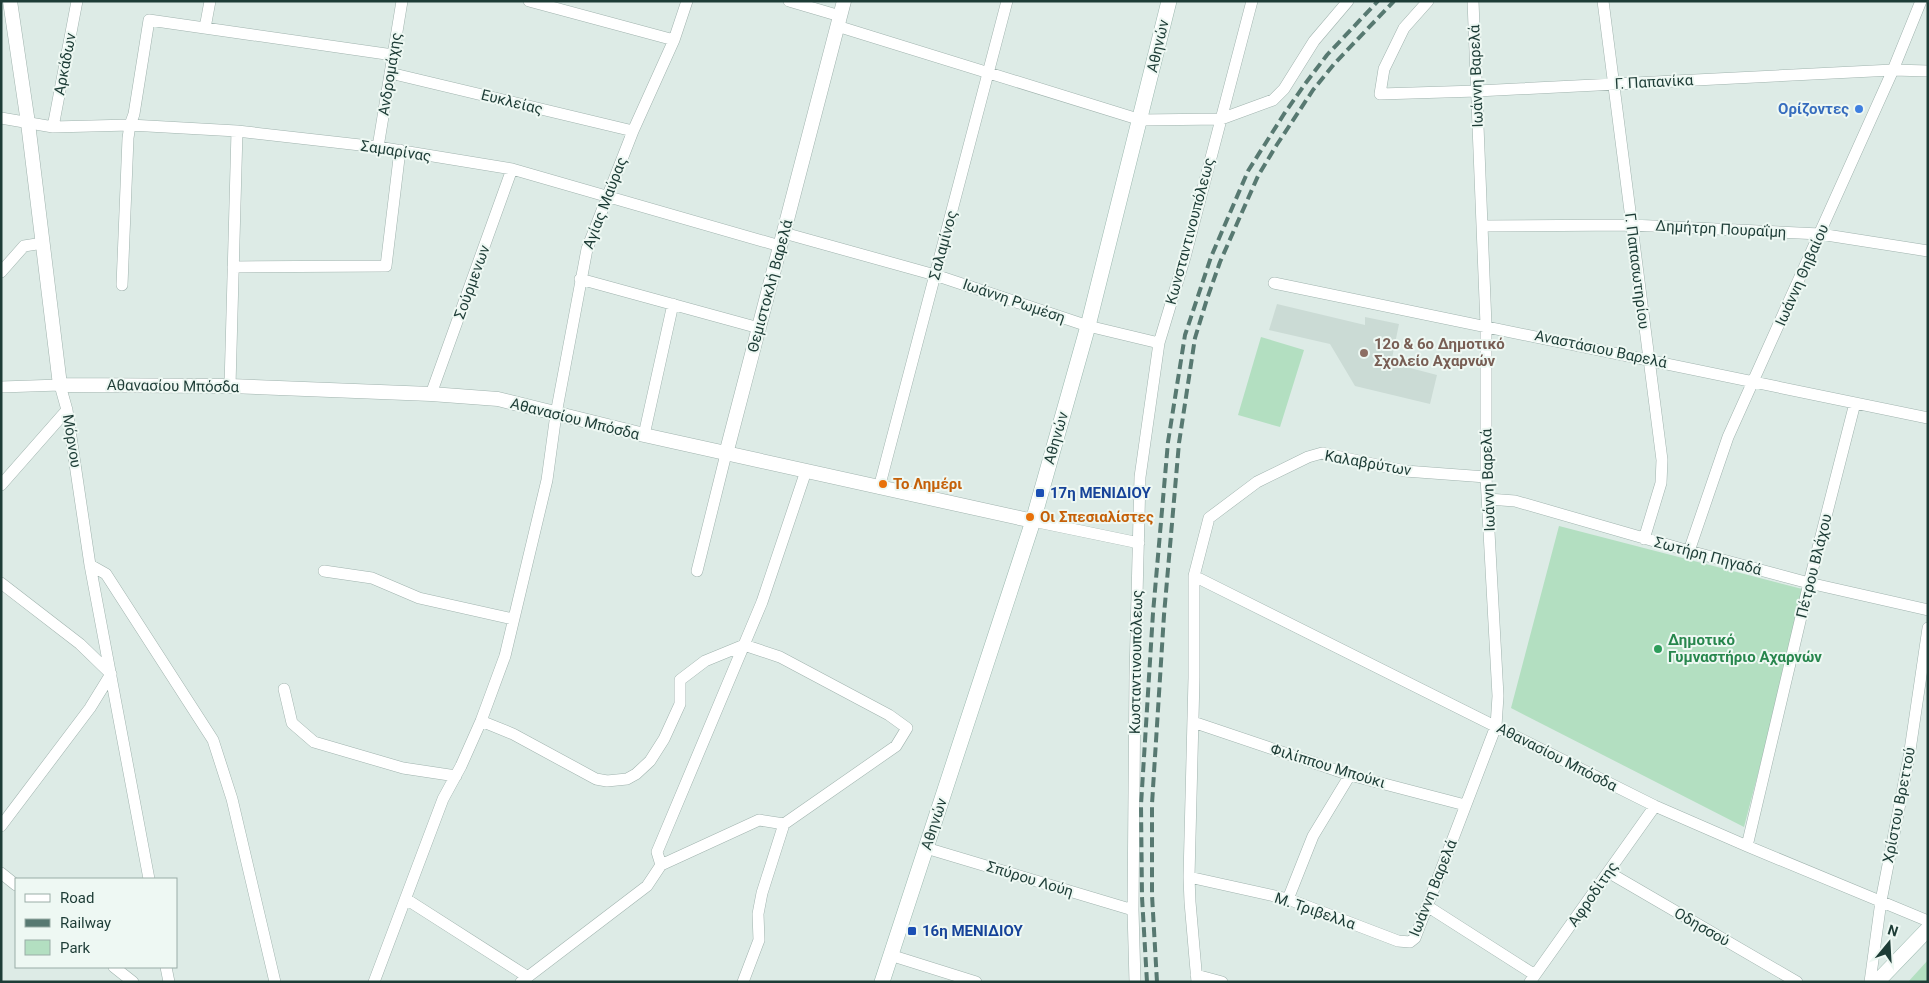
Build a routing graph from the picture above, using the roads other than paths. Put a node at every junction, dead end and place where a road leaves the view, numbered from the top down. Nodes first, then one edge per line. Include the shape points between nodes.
1 (10, 1) edge
2 (77, 1) edge
3 (210, 1) edge
4 (402, 1) edge
5 (529, 1) edge
6 (687, 1) edge
7 (789, 1) edge
8 (844, 1) edge
9 (1007, 1) edge
10 (1169, 1) edge
11 (1252, 1) edge
12 (1348, 1) edge
13 (1428, 1) edge
14 (1473, 1) edge
15 (1603, 1) edge
16 (1922, 1) edge
17 (839, 21) junction
18 (205, 28) junction
19 (674, 40) junction
20 (393, 55) junction
21 (1893, 70) junction
22 (1928, 71) edge
23 (390, 73) junction
24 (989, 73) junction
25 (1614, 84) junction
26 (1477, 92) junction
27 (1, 118) edge
28 (1221, 118) junction
29 (1141, 120) junction
30 (28, 123) junction
31 (130, 125) junction
32 (52, 126) junction
33 (633, 131) junction
34 (237, 132) junction
35 (378, 147) junction
36 (400, 150) junction
37 (512, 169) junction
38 (606, 197) junction
39 (1631, 225) junction
40 (1482, 226) junction
41 (1820, 234) junction
42 (782, 239) junction
43 (43, 243) junction
44 (1928, 251) edge
45 (233, 266) junction
46 (1, 271) edge
47 (934, 275) junction
48 (580, 279) junction
49 (1274, 283) dead end
50 (122, 285) dead end
51 (672, 304) junction
52 (1088, 326) junction
53 (1486, 326) junction
54 (759, 328) junction
55 (1158, 343) junction
56 (1649, 359) junction
57 (1753, 381) junction
58 (60, 384) junction
59 (230, 386) junction
60 (1, 387) edge
61 (431, 394) junction
62 (1856, 403) junction
63 (67, 410) junction
64 (556, 414) junction
65 (1928, 418) edge
66 (644, 435) junction
67 (726, 454) junction
68 (806, 471) junction
69 (1486, 477) junction
70 (1, 485) edge
71 (879, 488) junction
72 (1488, 499) junction
73 (1033, 520) junction
74 (1644, 539) junction
75 (1139, 543) junction
76 (1688, 551) junction
77 (90, 565) junction
78 (324, 570) dead end
79 (697, 571) dead end
80 (1194, 576) junction
81 (1, 583) edge
82 (1809, 583) junction
83 (1928, 610) edge
84 (513, 620) junction
85 (1928, 628) edge
86 (744, 645) junction
87 (111, 674) junction
88 (284, 689) dead end
89 (481, 721) junction
90 (1193, 722) junction
91 (1496, 726) junction
92 (1350, 774) junction
93 (456, 776) junction
94 (1465, 805) junction
95 (1655, 806) junction
96 (3, 820) edge
97 (784, 824) junction
98 (1746, 846) junction
99 (926, 848) junction
100 (661, 865) junction
101 (1, 872) edge
102 (1608, 872) junction
103 (148, 878) edge
104 (1189, 878) junction
105 (15, 884) edge
106 (406, 899) junction
107 (1288, 899) junction
108 (1880, 902) junction
109 (1428, 906) junction
110 (1133, 910) junction
111 (1928, 921) edge
112 (1928, 929) edge
113 (1410, 942) joint
114 (890, 955) junction
115 (115, 968) edge
116 (166, 968) edge
117 (1533, 978) edge
118 (525, 979) edge
119 (1196, 979) edge
120 (132, 982) edge
121 (169, 982) edge
122 (275, 982) edge
123 (374, 982) edge
124 (743, 982) edge
125 (882, 982) edge
126 (976, 982) edge
127 (1135, 982) edge
128 (1222, 982) edge
129 (1797, 982) edge
130 (1870, 982) edge
131 (1877, 982) edge

1 - 30 street, Μόρνου
2 - 32 street, Αρκάδων
3 - 18 street
4 - 20 street, Ανδρομάχης
5 - 19 street
6 - 19 street, Αγίας Μαύρας
7 - 17 street
8 - 17 street, Θεμιστοκλή Βαρελά
9 - 24 street, Σαλαμίνος
10 - 29 main road, Αθηνών
11 - 28 street, Κωνσταντινουπόλεως
12 - 28 street via 1314,41 1284,89 1273,100
13 - 26 street, Γ. Παπανίκα via 1404,28 1384,69 1380,94
14 - 26 street, Ιωάννη Βαρελά
15 - 25 street, Γ. Παπασωτηρίου
16 - 21 street, Ιωάννη Θηβαίου
17 - 24 street
17 - 42 street, Θεμιστοκλή Βαρελά
18 - 20 street
18 - 31 street via 149,20
19 - 33 street, Αγίας Μαύρας
20 - 23 street, Ανδρομάχης
21 - 22 street, Γ. Παπανίκα
21 - 25 street, Γ. Παπανίκα
21 - 41 street, Ιωάννη Θηβαίου
23 - 33 street, Ευκλείας
23 - 35 street, Ανδρομάχης
24 - 29 street
24 - 47 street, Σαλαμίνος
25 - 26 street, Γ. Παπανίκα
25 - 39 street, Γ. Παπασωτηρίου
26 - 40 street, Ιωάννη Βαρελά
27 - 30 street, Σαμαρίνας
28 - 29 street
28 - 55 street, Κωνσταντινουπόλεως via 1185,257
29 - 52 main road, Αθηνών
30 - 32 street, Σαμαρίνας
30 - 43 street, Μόρνου
31 - 32 street, Σαμαρίνας
31 - 34 street, Σαμαρίνας
31 - 50 street
33 - 38 street, Αγίας Μαύρας
34 - 35 street, Σαμαρίνας
34 - 45 street
35 - 36 street, Σαμαρίνας
36 - 37 street, Σαμαρίνας
36 - 45 street via 386,266
37 - 38 street, Σαμαρίνας
37 - 61 street, Σούρμενων
38 - 42 street, Σαμαρίνας
38 - 48 street, Αγίας Μαύρας
39 - 40 street, Δημήτρη Πουραΐμη
39 - 41 street, Δημήτρη Πουραΐμη
39 - 56 street, Γ. Παπασωτηρίου
40 - 53 street, Ιωάννη Βαρελά
41 - 44 street, Δημήτρη Πουραΐμη
41 - 57 street, Ιωάννη Θηβαίου
42 - 47 street, Ιωάννη Ρωμέση
42 - 54 street, Θεμιστοκλή Βαρελά
43 - 46 street via 24,246
43 - 58 street, Μόρνου
45 - 59 street
47 - 52 street, Ιωάννη Ρωμέση
47 - 71 street, Σαλαμίνος
48 - 51 street
48 - 64 street, Αγίας Μαύρας
49 - 53 street, Αναστάσιου Βαρελά
51 - 54 street
51 - 66 street
52 - 55 street, Ιωάννη Ρωμέση
52 - 73 main road, Αθηνών
53 - 56 street, Αναστάσιου Βαρελά
53 - 69 street, Ιωάννη Βαρελά
54 - 67 street, Θεμιστοκλή Βαρελά
55 - 75 street, Κωσταντινουπόλεως via 1140,477
56 - 57 street, Αναστάσιου Βαρελά
56 - 74 street, Γ. Παπασωτηρίου via 1662,460 1661,483
57 - 62 street, Αναστάσιου Βαρελά
57 - 76 street, Ιωάννη Θηβαίου via 1728,437
58 - 59 street, Αθανασίου Μπόσδα
58 - 60 street, Αθανασίου Μπόσδα
58 - 63 street, Μόρνου
59 - 61 street, Αθανασίου Μπόσδα
61 - 64 street, Αθανασίου Μπόσδα via 498,399
62 - 65 street, Αναστάσιου Βαρελά
62 - 82 street, Πέτρου Βλάχου
63 - 70 street
63 - 77 street, Μόρνου
64 - 66 street, Αθανασίου Μπόσδα
64 - 84 street, Αγίας Μαύρας via 548,480
66 - 67 street, Αθανασίου Μπόσδα
67 - 68 street, Αθανασίου Μπόσδα
67 - 79 street, Θεμιστοκλή Βαρελά
68 - 71 street, Αθανασίου Μπόσδα
68 - 86 street via 762,602
69 - 72 street, Ιωάννη Βαρελά
69 - 80 street, Καλαβρύτων via 1405,471 1322,453 1308,457 1258,482 1209,518
71 - 73 street, Αθανασίου Μπόσδα
72 - 74 street, Σωτήρη Πηγαδά via 1515,502
72 - 91 street, Ιωάννη Βαρελά via 1498,696
73 - 75 street, Αθανασίου Μπόσδα
73 - 99 main road, Αθηνών
74 - 76 street, Σωτήρη Πηγαδά
75 - 110 street, Κωσταντινουπόλεως
76 - 82 street, Σωτήρη Πηγαδά
77 - 87 street, Μόρνου
77 - 122 street via 106,574 213,740 232,799
78 - 84 street via 372,578 419,598
80 - 90 street
80 - 91 street, Αθανασίου Μπόσδα
81 - 87 street via 80,644
82 - 83 street, Σωτήρη Πηγαδά
82 - 98 street, Πέτρου Βλάχου
84 - 89 street, Αγίας Μαύρας via 505,656
85 - 108 street, Χρίστου Βρεττού via 1909,756
86 - 89 street via 705,661 680,680 680,704 664,738 650,761 627,779 596,779 514,734
86 - 97 street via 780,657 890,715 907,728 896,746
86 - 100 street via 657,852
87 - 96 street via 90,708
87 - 103 street, Μόρνου
88 - 93 street via 292,723 314,742 403,768
89 - 93 street, Αγίας Μαύρας
90 - 92 street, Φιλίππου Μπούκι
90 - 104 street
91 - 94 street, Ιωάννη Βαρελά
91 - 95 street, Αθανασίου Μπόσδα
92 - 94 street, Φιλίππου Μπούκι
92 - 107 street via 1313,836
93 - 106 street, Αγίας Μαύρας via 443,799
94 - 109 street, Ιωάννη Βαρελά
95 - 98 street, Αθανασίου Μπόσδα
95 - 102 street, Αφροδίτης
97 - 100 street via 759,820
97 - 124 street via 762,893 758,914 759,940
98 - 108 street, Αθανασίου Μπόσδα
99 - 110 street, Σπύρου Λούη
99 - 114 main road, Αθηνών
100 - 118 street via 647,886
101 - 105 street
102 - 117 street, Αφροδίτης
102 - 129 street, Οδησσού
104 - 107 street, Μ. Τριβελλα
104 - 119 street
106 - 118 street
106 - 123 street, Αγίας Μαύρας
107 - 113 street, Μ. Τριβελλα via 1398,941
108 - 111 street, Αθανασίου Μπόσδα
108 - 130 street, Χρίστου Βρεττού
109 - 113 street, Ιωάννη Βαρελά via 1416,938
109 - 117 street
110 - 127 street, Κωσταντινουπόλεως
112 - 131 main road
114 - 125 main road, Αθηνών
114 - 126 street
115 - 120 street
116 - 121 street
119 - 128 street

